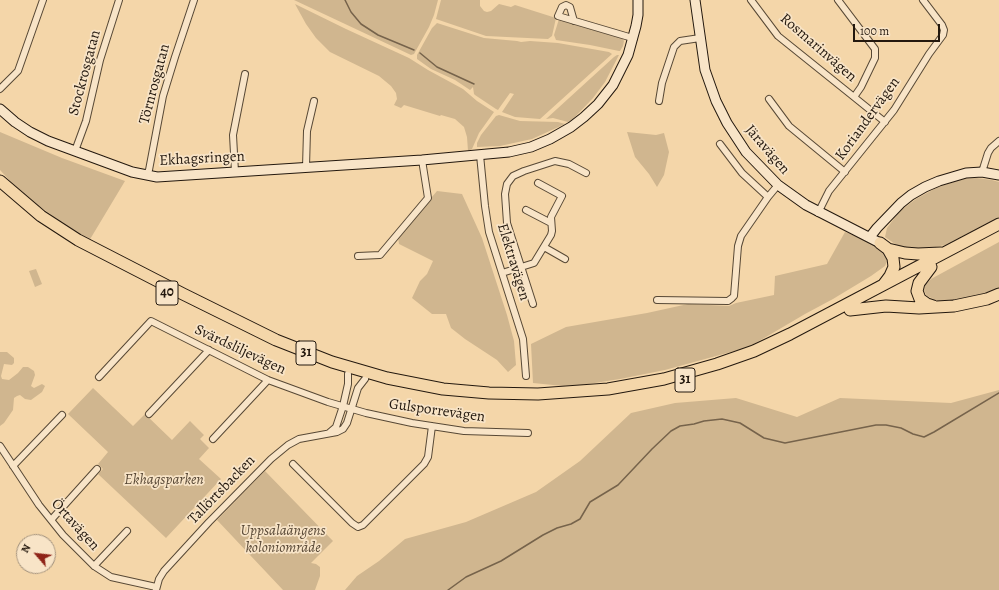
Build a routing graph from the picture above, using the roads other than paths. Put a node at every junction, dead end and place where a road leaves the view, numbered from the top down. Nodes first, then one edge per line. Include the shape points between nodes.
1 (43, 0) edge
2 (119, 0) edge
3 (194, 0) edge
4 (638, 0) edge
5 (695, 0) edge
6 (751, 0) edge
7 (838, 0) edge
8 (923, 0) edge
9 (574, 20) dead end
10 (634, 38) junction
11 (700, 38) junction
12 (245, 74) dead end
13 (0, 89) edge
14 (854, 97) junction
15 (768, 99) dead end
16 (659, 100) dead end
17 (314, 101) dead end
18 (0, 109) edge
19 (885, 122) junction
20 (999, 141) edge
21 (720, 144) dead end
22 (75, 151) junction
23 (480, 155) junction
24 (422, 160) junction
25 (306, 167) junction
26 (234, 172) junction
27 (845, 172) junction
28 (982, 172) junction
29 (586, 173) dead end
30 (146, 175) junction
31 (999, 175) edge
32 (0, 181) edge
33 (538, 183) dead end
34 (778, 185) junction
35 (0, 189) edge
36 (768, 198) junction
37 (526, 210) dead end
38 (818, 213) junction
39 (551, 223) junction
40 (999, 224) edge
41 (999, 231) edge
42 (870, 237) junction
43 (884, 246) junction
44 (544, 247) junction
45 (946, 252) junction
46 (358, 256) dead end
47 (565, 259) dead end
48 (932, 267) junction
49 (520, 268) junction
50 (502, 273) junction
51 (882, 286) junction
52 (999, 294) edge
53 (657, 300) dead end
54 (533, 304) dead end
55 (933, 307) junction
56 (850, 310) junction
57 (209, 350) junction
58 (348, 374) junction
59 (526, 376) dead end
60 (99, 377) dead end
61 (365, 378) junction
62 (268, 380) junction
63 (343, 406) junction
64 (352, 409) junction
65 (149, 414) dead end
66 (62, 415) dead end
67 (432, 426) junction
68 (528, 433) dead end
69 (327, 434) junction
70 (213, 439) dead end
71 (0, 446) edge
72 (293, 464) dead end
73 (13, 466) junction
74 (97, 469) dead end
75 (51, 520) junction
76 (127, 531) dead end
77 (94, 566) junction
78 (156, 589) edge

1 - 13 street via 18,71
2 - 22 street, Stockrosgatan via 100,60 86,121
3 - 30 street, Törnrosgatan via 163,96
4 - 10 street, Ekhagsringen
5 - 11 street, Järavägen
6 - 14 street, Rosmarinvägen via 778,36
7 - 14 street, Rosmarinvägen via 875,49 875,58
8 - 19 street, Koriandervägen via 942,25 943,35
9 - 10 street
10 - 23 street, Ekhagsringen via 613,85 584,117 550,139 531,147
11 - 16 street via 680,41 674,47
11 - 34 street, Järavägen via 706,70 727,124 746,152
12 - 26 street via 233,135
14 - 19 street, Rosmarinvägen
15 - 27 street via 789,126
17 - 25 street via 307,131
18 - 22 street, Ekhagsringen via 30,132
19 - 27 street, Koriandervägen
20 - 28 street via 988,153
21 - 36 street via 742,173
22 - 30 street, Ekhagsringen
23 - 24 street, Ekhagsringen
23 - 50 street, Elektravägen via 489,232
24 - 25 street, Ekhagsringen
24 - 46 street via 428,195 426,202 380,255
25 - 26 street, Ekhagsringen
26 - 30 street, Ekhagsringen
27 - 38 street, Koriandervägen via 829,191
28 - 31 street
28 - 42 street via 966,173 939,181 912,195 892,212
29 - 49 street via 569,164 555,161 524,171 510,179 505,194 507,223
32 - 51 highway, 31 via 33,210 98,251 260,333 303,352 352,369 443,389 538,394 578,392 686,374 769,344
33 - 39 street via 562,196 551,217
34 - 36 street
34 - 38 street, Järavägen
35 - 58 highway, 40 via 51,230 95,256 271,345
36 - 53 street via 741,236 732,298
37 - 39 street
38 - 42 street, Järavägen
39 - 44 street via 551,235
40 - 45 highway, 31
41 - 48 highway, 31
42 - 43 street, Järavägen
43 - 45 highway via 912,254
43 - 51 highway via 893,258 894,267
44 - 47 street
44 - 49 street via 534,263
45 - 51 highway, 31
48 - 55 highway via 918,284 917,290 920,299
48 - 56 highway, 31
49 - 50 street
49 - 54 street
50 - 59 street, Elektravägen via 523,339
52 - 55 highway via 965,304
55 - 56 highway via 886,306
56 - 61 highway, 31 via 789,341 736,363 687,379 629,392 554,399 473,398 421,391
57 - 60 street, Svärdsliljevägen via 151,321
57 - 62 street, Svärdsliljevägen
57 - 65 street
58 - 61 highway, 31
58 - 63 street
61 - 64 street, Tallörtsbacken via 358,388
62 - 63 street, Svärdsliljevägen
62 - 70 street
63 - 64 street, Gulsporrevägen
63 - 69 street via 336,427
64 - 67 street, Gulsporrevägen
64 - 69 street, Tallörtsbacken via 343,429
66 - 73 street
67 - 68 street, Gulsporrevägen via 464,431
67 - 72 street via 428,457 424,464 358,527
69 - 78 street, Tallörtsbacken via 299,439 271,459 164,571
71 - 73 street, Örtavägen
73 - 75 street, Örtavägen
74 - 75 street
75 - 77 street, Örtavägen
76 - 77 street
77 - 78 street, Örtavägen via 115,579

